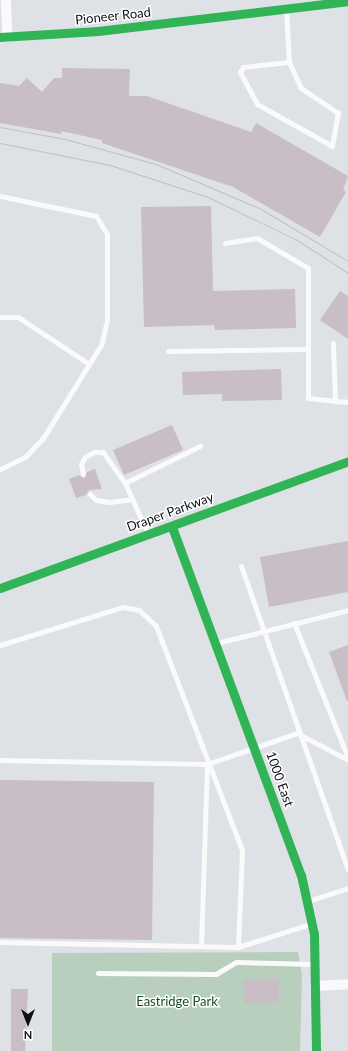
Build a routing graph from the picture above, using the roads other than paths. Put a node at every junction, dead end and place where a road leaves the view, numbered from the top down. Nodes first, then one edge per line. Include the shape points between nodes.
1 (6, 0) edge
2 (348, 1) edge
3 (286, 9) junction
4 (3, 37) edge
5 (289, 62) junction
6 (0, 196) edge
7 (225, 243) dead end
8 (0, 317) edge
9 (334, 343) dead end
10 (307, 348) junction
11 (168, 351) dead end
12 (89, 364) junction
13 (335, 401) junction
14 (348, 402) edge
15 (200, 446) dead end
16 (348, 461) edge
17 (0, 469) edge
18 (83, 474) dead end
19 (125, 483) junction
20 (90, 494) dead end
21 (132, 498) junction
22 (172, 527) junction
23 (148, 535) junction
24 (241, 566) dead end
25 (0, 588) edge
26 (348, 610) edge
27 (294, 623) junction
28 (262, 632) junction
29 (216, 643) junction
30 (0, 645) edge
31 (297, 733) junction
32 (254, 748) junction
33 (348, 759) edge
34 (0, 760) edge
35 (207, 764) junction
36 (348, 870) edge
37 (348, 888) edge
38 (308, 901) junction
39 (313, 923) junction
40 (0, 942) edge
41 (201, 946) junction
42 (238, 947) junction
43 (315, 964) junction
44 (98, 974) dead end
45 (348, 984) edge
46 (315, 986) junction
47 (316, 1051) edge

1 - 4 street
2 - 3 street, Pioneer Road
3 - 4 street, Pioneer Road via 98,31
3 - 5 lane
5 - 5 lane via 243,67 240,72 257,104 332,146 338,113 301,88
6 - 12 lane via 96,216 104,224 107,234 107,320 105,335
7 - 10 lane via 257,238 308,268
8 - 12 lane via 18,317
9 - 13 lane
10 - 11 lane
10 - 13 lane via 308,398
12 - 17 lane via 43,438 25,457
13 - 14 lane
15 - 19 lane
16 - 22 street, Draper Parkway
18 - 19 lane via 81,464 85,457 94,452 103,452
19 - 21 lane
20 - 21 lane via 96,500 109,502
21 - 23 lane
22 - 23 street, Draper Parkway
22 - 29 street, 1000 East
23 - 25 street, Draper Parkway
24 - 28 lane
26 - 27 lane
27 - 28 lane
27 - 33 lane
28 - 29 lane
28 - 31 lane
29 - 32 street, 1000 East
30 - 35 lane via 123,607 139,610 156,626
31 - 32 lane
31 - 33 lane
31 - 36 lane
32 - 35 lane
32 - 38 street, 1000 East
34 - 35 lane
35 - 41 lane
35 - 42 lane via 242,850
37 - 38 lane
38 - 39 street, 1000 East
39 - 42 lane
39 - 43 street, 1000 East
40 - 41 lane
41 - 42 lane
43 - 44 lane via 236,962 216,974
43 - 46 street, 1000 East
45 - 46 street
46 - 47 street, 1000 East

